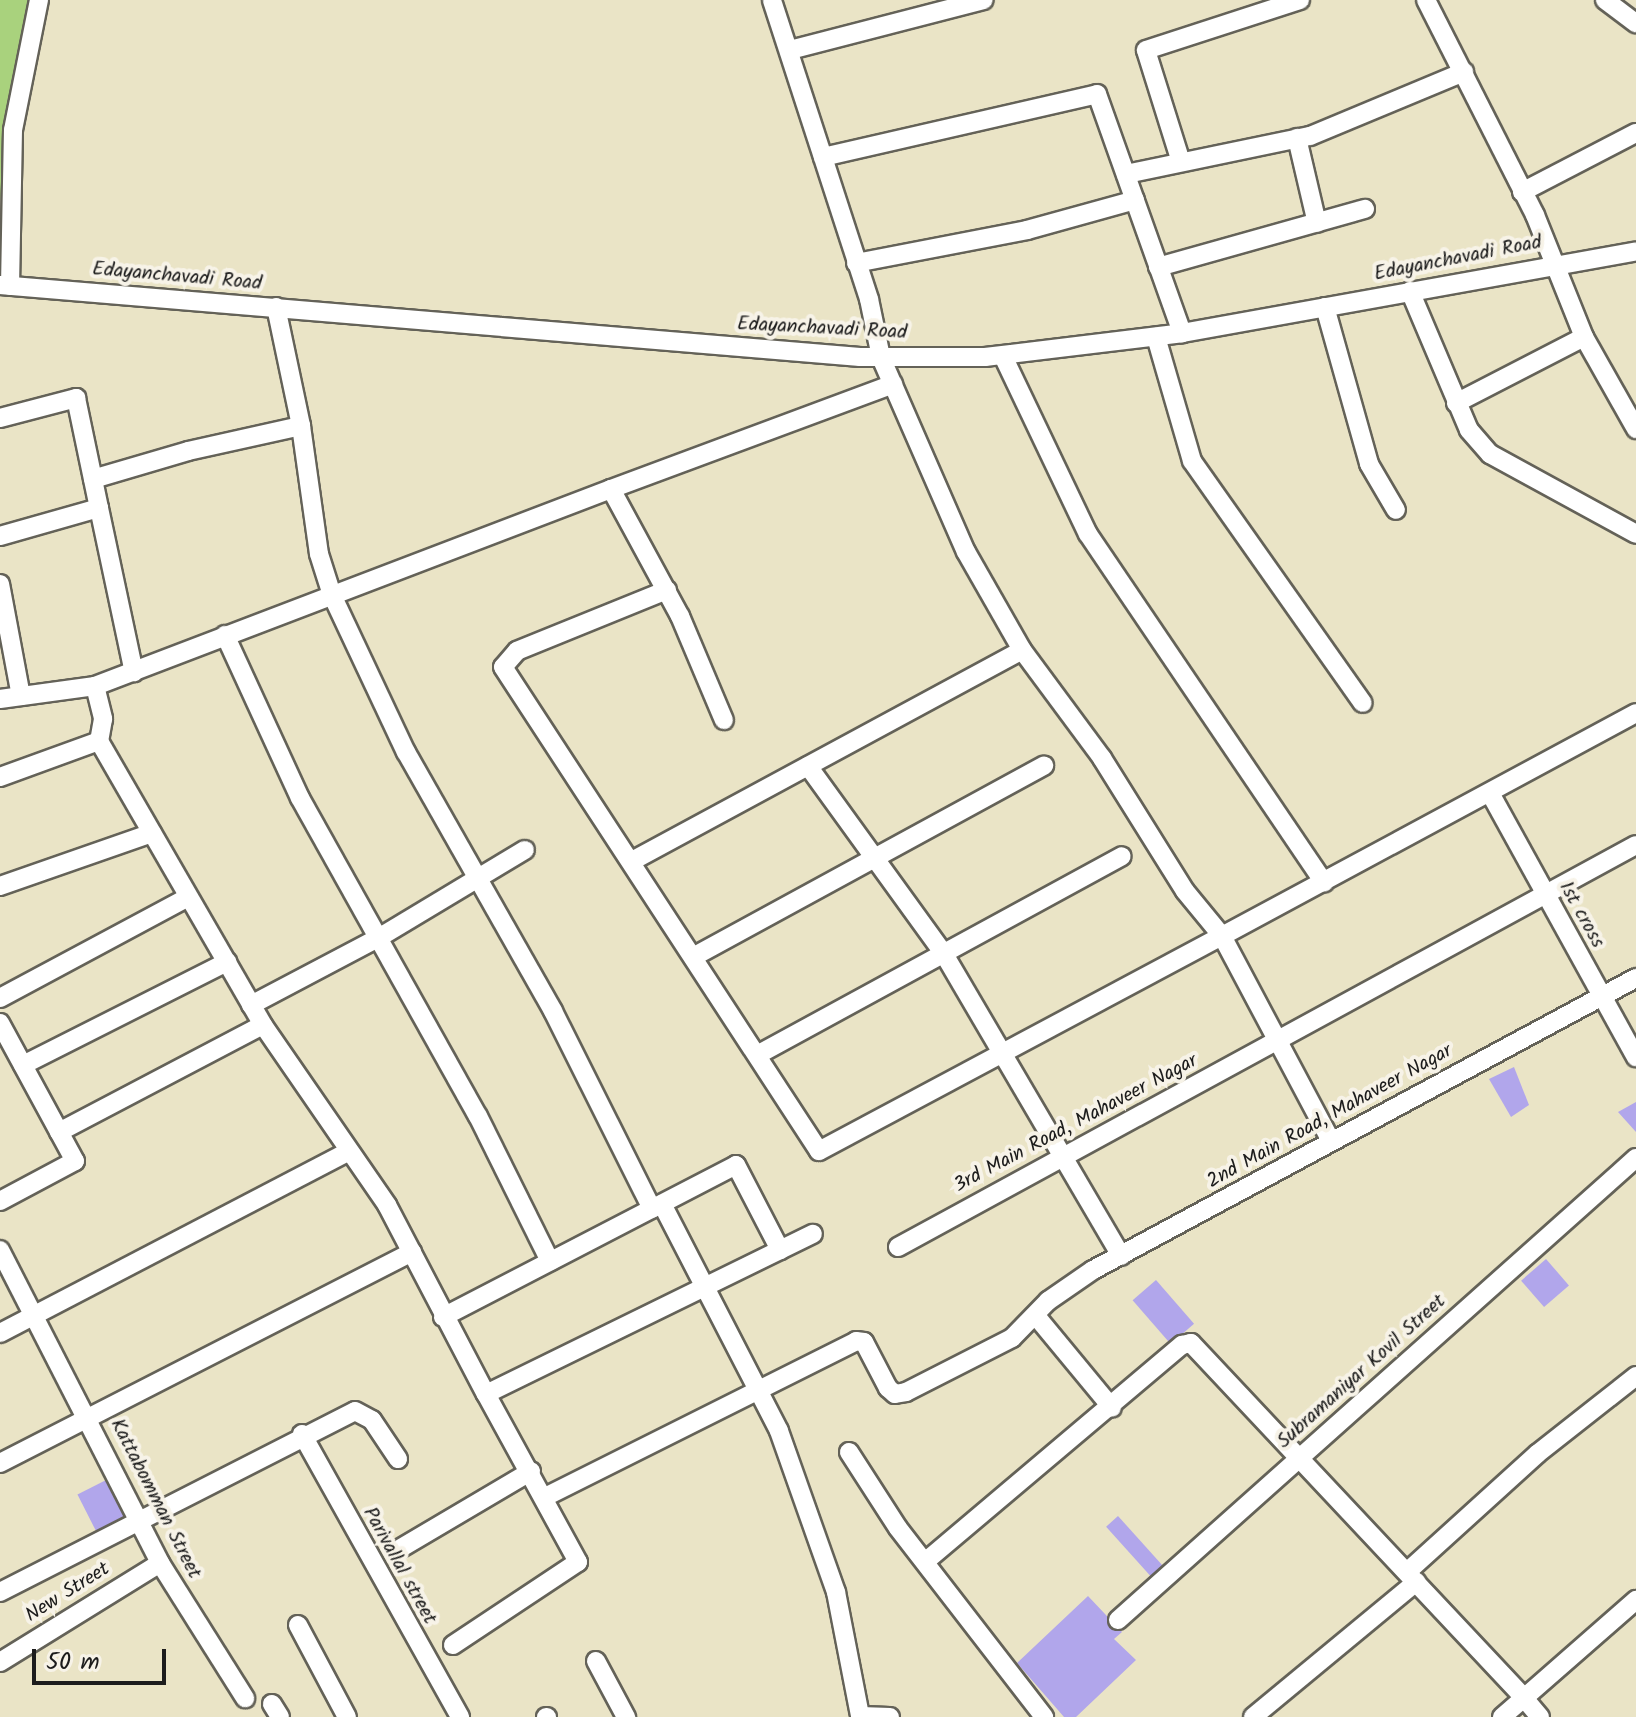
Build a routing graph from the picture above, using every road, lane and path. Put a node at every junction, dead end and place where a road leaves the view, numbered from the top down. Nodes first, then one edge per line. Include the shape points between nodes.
1 (39, 0) edge
2 (772, 0) edge
3 (984, 0) edge
4 (1300, 0) edge
5 (1426, 0) edge
6 (1605, 0) edge
7 (1636, 23) edge
8 (790, 50) junction
9 (1464, 72) junction
10 (1636, 133) edge
11 (1297, 138) junction
12 (823, 157) junction
13 (1181, 162) junction
14 (1126, 174) junction
15 (1522, 192) junction
16 (1135, 200) junction
17 (1365, 209) dead end
18 (1317, 223) junction
19 (1636, 251) edge
20 (1556, 262) junction
21 (856, 263) junction
22 (1158, 267) junction
23 (5, 286) edge
24 (1410, 291) junction
25 (276, 307) junction
26 (1325, 307) junction
27 (1182, 333) junction
28 (1156, 337) junction
29 (1584, 337) junction
30 (1003, 356) junction
31 (881, 357) junction
32 (893, 384) junction
33 (1456, 403) junction
34 (0, 418) edge
35 (301, 426) junction
36 (1636, 429) edge
37 (93, 479) junction
38 (611, 489) junction
39 (99, 508) junction
40 (1396, 510) dead end
41 (1636, 534) edge
42 (0, 536) edge
43 (0, 584) edge
44 (667, 590) junction
45 (332, 595) junction
46 (225, 635) junction
47 (1022, 650) junction
48 (134, 672) junction
49 (95, 686) junction
50 (21, 696) junction
51 (0, 699) edge
52 (1363, 703) dead end
53 (1636, 713) edge
54 (724, 720) dead end
55 (99, 741) junction
56 (808, 766) junction
57 (1044, 766) dead end
58 (0, 777) edge
59 (1490, 793) junction
60 (152, 833) junction
61 (1636, 845) edge
62 (525, 850) dead end
63 (1122, 856) dead end
64 (877, 858) junction
65 (632, 861) junction
66 (479, 879) junction
67 (1324, 883) junction
68 (0, 886) edge
69 (1544, 895) junction
70 (188, 897) junction
71 (1222, 936) junction
72 (380, 937) junction
73 (944, 954) junction
74 (693, 957) junction
75 (227, 962) junction
76 (1636, 978) edge
77 (1601, 997) junction
78 (0, 998) edge
79 (251, 1005) junction
80 (0, 1023) edge
81 (263, 1025) junction
82 (1276, 1040) junction
83 (1004, 1052) junction
84 (759, 1054) junction
85 (1636, 1057) edge
86 (23, 1065) junction
87 (59, 1132) junction
88 (1331, 1141) junction
89 (348, 1152) junction
90 (1065, 1152) junction
91 (1636, 1158) edge
92 (0, 1201) edge
93 (657, 1207) junction
94 (813, 1234) dead end
95 (898, 1247) dead end
96 (0, 1250) edge
97 (780, 1250) junction
98 (412, 1252) junction
99 (1121, 1256) junction
100 (550, 1261) junction
101 (705, 1287) junction
102 (36, 1314) junction
103 (1036, 1316) junction
104 (443, 1317) junction
105 (0, 1333) edge
106 (1636, 1376) edge
107 (759, 1391) junction
108 (486, 1394) junction
109 (1112, 1408) junction
110 (88, 1416) junction
111 (302, 1434) junction
112 (849, 1452) dead end
113 (398, 1459) dead end
114 (1299, 1459) junction
115 (0, 1463) edge
116 (531, 1471) junction
117 (545, 1497) junction
118 (142, 1521) junction
119 (401, 1548) dead end
120 (926, 1561) junction
121 (160, 1563) junction
122 (1411, 1577) junction
123 (0, 1592) edge
124 (1636, 1600) edge
125 (1118, 1620) dead end
126 (298, 1625) dead end
127 (453, 1645) dead end
128 (596, 1661) dead end
129 (0, 1662) edge
130 (245, 1698) dead end
131 (1524, 1698) junction
132 (859, 1716) edge
133 (347, 1717) edge
134 (460, 1717) edge
135 (626, 1717) edge
136 (890, 1717) edge
137 (1044, 1717) edge
138 (1253, 1717) edge
139 (1502, 1717) edge
140 (1540, 1717) edge

1 - 23 street via 13,130
2 - 8 street
3 - 8 street
4 - 13 street via 1146,50
5 - 9 street
6 - 7 street
8 - 12 street
9 - 11 street
9 - 15 street
10 - 15 street
11 - 13 street
11 - 18 street
12 - 14 street via 1097,94
12 - 21 street
13 - 14 street
14 - 16 street
15 - 20 street
16 - 21 street via 1027,230
16 - 22 street
17 - 18 street
18 - 22 street
19 - 20 street, Edayanchavadi Road
20 - 24 street, Edayanchavadi Road
20 - 29 street
21 - 31 street
22 - 27 street
23 - 25 street, Edayanchavadi Road
24 - 26 street, Edayanchavadi Road
24 - 33 street
25 - 31 street, Edayanchavadi Road
25 - 35 street
26 - 27 street, Edayanchavadi Road
26 - 40 street via 1369,464
27 - 28 street, Edayanchavadi Road
28 - 30 street, Edayanchavadi Road
28 - 52 street via 1192,461
29 - 33 street
29 - 36 street
30 - 31 street, Edayanchavadi Road
30 - 67 street via 1088,534
31 - 32 street
32 - 38 street
32 - 47 street via 966,552
33 - 41 street via 1469,430 1490,454
34 - 37 street via 76,398
35 - 37 street
35 - 45 street via 319,554
37 - 39 street
38 - 44 street
38 - 45 street
39 - 42 street
39 - 48 street
43 - 50 street
44 - 54 street
44 - 65 street via 517,651 503,667
45 - 46 street
45 - 66 street via 406,752
46 - 48 street
46 - 72 street via 271,742
47 - 56 street
47 - 71 street via 1102,758 1185,891
48 - 49 street
49 - 50 street
49 - 55 street via 103,719
50 - 51 street
53 - 59 street
55 - 58 street
55 - 60 street
56 - 64 street
56 - 65 street
57 - 64 street
59 - 67 street
59 - 69 street, 1st cross
60 - 68 street
60 - 70 street
61 - 69 street, 3rd Main Road, Mahaveer Nagar
62 - 66 street
63 - 73 street
64 - 73 street
64 - 74 street
65 - 74 street
66 - 72 street
66 - 93 street
67 - 71 street
69 - 77 street, 1st cross
69 - 82 street, 3rd Main Road, Mahaveer Nagar
70 - 75 street
70 - 78 street
71 - 82 street
71 - 83 street
72 - 79 street
72 - 100 street
73 - 83 street
73 - 84 street
74 - 84 street
75 - 79 street
75 - 86 street
76 - 77 street, 2nd Main Road, Mahaveer Nagar
77 - 85 street, 1st cross
77 - 88 street, 2nd Main Road, Mahaveer Nagar
79 - 81 street
80 - 86 street
81 - 87 street
81 - 89 street
82 - 88 street
82 - 90 street, 3rd Main Road, Mahaveer Nagar
83 - 84 street via 819,1151
83 - 90 street
86 - 87 street
87 - 92 street via 75,1161
88 - 99 street, 2nd Main Road, Mahaveer Nagar
89 - 98 street via 371,1179
89 - 102 street
90 - 95 street, 3rd Main Road, Mahaveer Nagar
90 - 99 street via 1067,1167
91 - 114 street, Subramaniyar Kovil Street
93 - 97 street via 736,1165
93 - 100 street
93 - 101 street
94 - 97 street
96 - 102 street, Kattabomman Street
97 - 101 street
98 - 104 street
98 - 110 street
99 - 103 street, 2nd Main Road, Mahaveer Nagar via 1048,1301
100 - 104 street
101 - 107 street
101 - 108 street
102 - 105 street
102 - 110 street, Kattabomman Street
103 - 107 street, 2nd Main Road, Mahaveer Nagar via 1012,1338 906,1392 895,1394 888,1388 864,1342 856,1341
103 - 109 street
104 - 108 street
106 - 122 street via 1537,1454
107 - 117 street
107 - 132 street via 779,1431 836,1592
108 - 116 street
109 - 114 street via 1182,1345 1191,1343
109 - 120 street
110 - 115 street
110 - 118 street, Kattabomman Street
111 - 113 street via 355,1411 365,1413
111 - 118 street
111 - 134 street, Parivallal street
112 - 120 street
114 - 122 street
114 - 125 street, Subramaniyar Kovil Street
116 - 117 street
116 - 119 street
117 - 127 street via 578,1562
118 - 121 street, Kattabomman Street
118 - 123 street
120 - 137 street
121 - 129 street, New Street
121 - 130 street, Kattabomman Street
122 - 131 street
122 - 138 street
124 - 131 street
126 - 133 street
128 - 135 street
131 - 139 street
131 - 140 street
132 - 136 street

